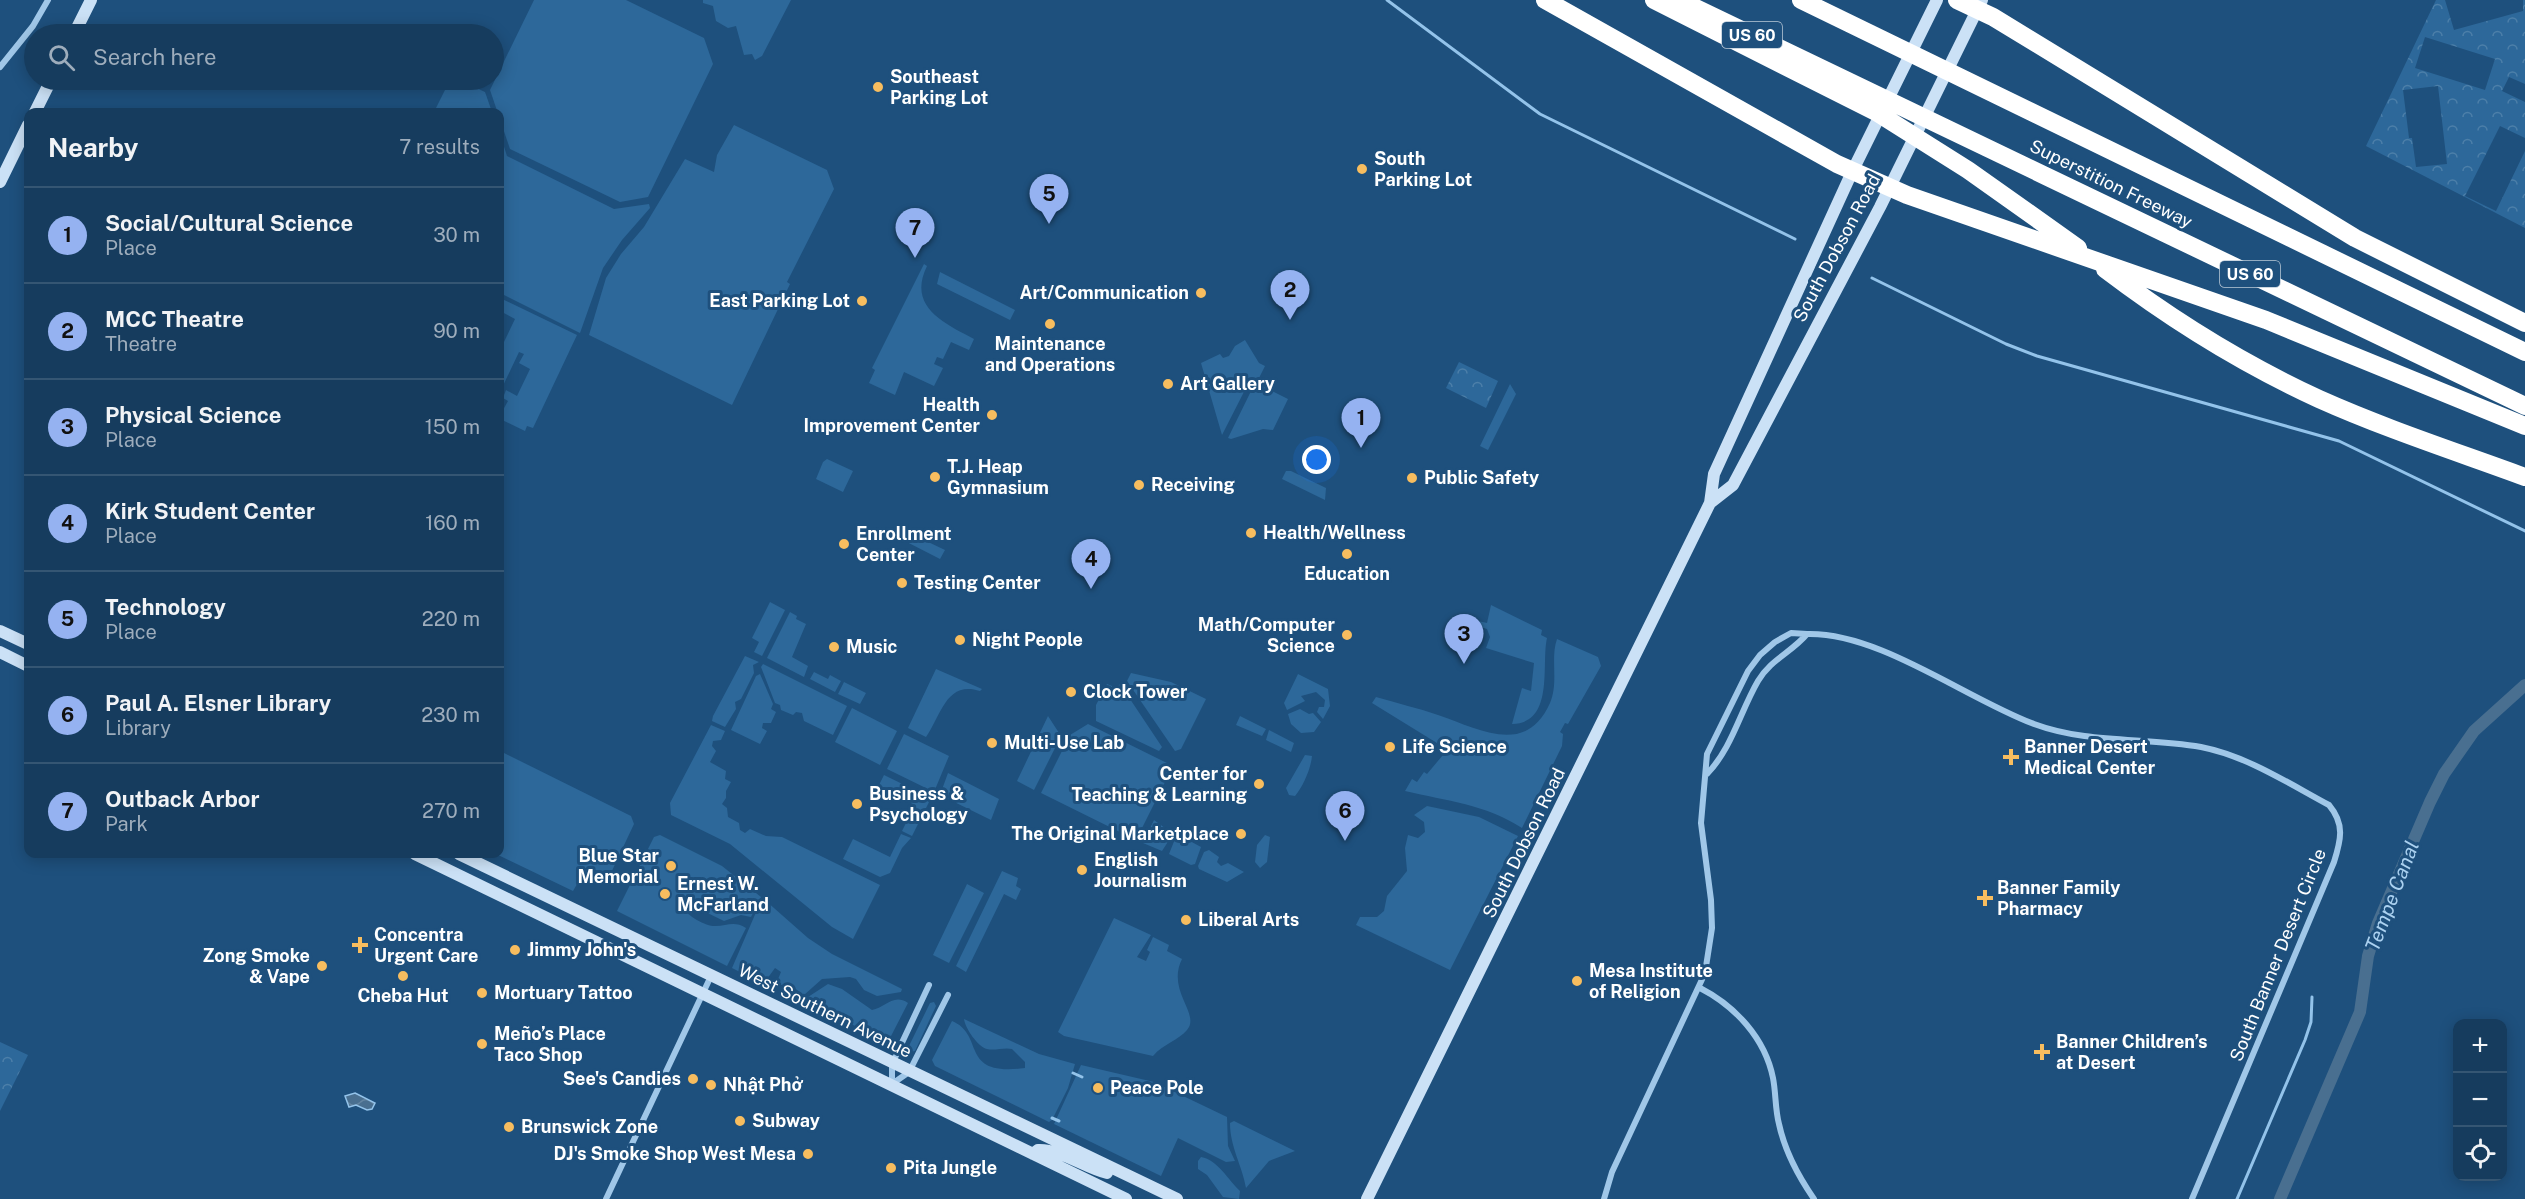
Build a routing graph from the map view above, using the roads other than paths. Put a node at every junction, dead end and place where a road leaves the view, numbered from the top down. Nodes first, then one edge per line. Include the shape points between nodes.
1 (48, 0) edge
2 (91, 0) edge
3 (1545, 0) edge
4 (1653, 0) edge
5 (1679, 0) edge
6 (1801, 0) edge
7 (1937, 0) edge
8 (1957, 0) edge
9 (1980, 5) edge
10 (34, 24) edge
11 (79, 24) edge
12 (24, 37) edge
13 (0, 67) edge
14 (46, 90) edge
15 (37, 108) edge
16 (24, 133) edge
17 (1852, 172) junction
18 (0, 182) edge
19 (1889, 188) junction
20 (2525, 323) edge
21 (2525, 352) edge
22 (2525, 406) edge
23 (2525, 426) edge
24 (2525, 477) edge
25 (1710, 502) junction
26 (0, 631) edge
27 (1807, 634) junction
28 (24, 642) edge
29 (0, 644) edge
30 (0, 652) edge
31 (24, 655) edge
32 (24, 664) edge
33 (1707, 774) junction
34 (423, 858) edge
35 (467, 858) edge
36 (711, 976) junction
37 (929, 985) dead end
38 (1700, 988) junction
39 (704, 993) junction
40 (948, 995) dead end
41 (892, 1064) junction
42 (909, 1072) junction
43 (892, 1085) junction
44 (1033, 1154) junction
45 (1129, 1177) junction
46 (606, 1199) edge
47 (1126, 1199) edge
48 (1177, 1199) edge
49 (1367, 1199) edge
50 (1604, 1199) edge
51 (1814, 1199) edge
52 (2192, 1199) edge

1 - 10 street
2 - 11 main road
3 - 17 highway
4 - 24 highway via 1876,112 2016,202 2193,332 2265,372 2353,413
5 - 22 highway, Superstition Freeway / US 60
6 - 21 highway, Superstition Freeway / US 60
7 - 17 main road, South Dobson Road
8 - 9 highway
9 - 19 main road, South Dobson Road
9 - 20 highway via 2355,238
12 - 13 street
14 - 15 main road
16 - 18 main road
17 - 19 highway
17 - 25 main road, South Dobson Road via 1714,474
19 - 23 highway via 2313,338
19 - 25 main road, South Dobson Road via 1733,485
25 - 49 main road, South Dobson Road
26 - 28 main road
27 - 33 street via 1796,647 1774,660 1758,680 1720,761
27 - 33 street, South Banner Desert Circle via 1791,633 1775,642 1748,671 1707,754
27 - 52 street, South Banner Desert Circle via 1827,633 1856,640 2011,715 2060,732 2195,746 2237,758 2329,805 2335,812 2341,838 2334,862
29 - 31 main road
30 - 32 main road
33 - 38 street via 1701,823 1712,928
34 - 39 main road, West Southern Avenue
35 - 36 main road, West Southern Avenue
36 - 39 street
36 - 41 main road, West Southern Avenue
37 - 41 street
38 - 50 street via 1612,1173
38 - 51 street via 1741,1016 1764,1053 1773,1077 1778,1123 1785,1145
39 - 43 main road, West Southern Avenue
39 - 46 street
40 - 42 street
41 - 42 main road, West Southern Avenue
41 - 43 street
42 - 43 street
42 - 45 main road, West Southern Avenue
43 - 44 main road, West Southern Avenue
44 - 45 main road via 1038,1150 1049,1151 1091,1170
44 - 47 main road, West Southern Avenue
45 - 48 main road, West Southern Avenue

